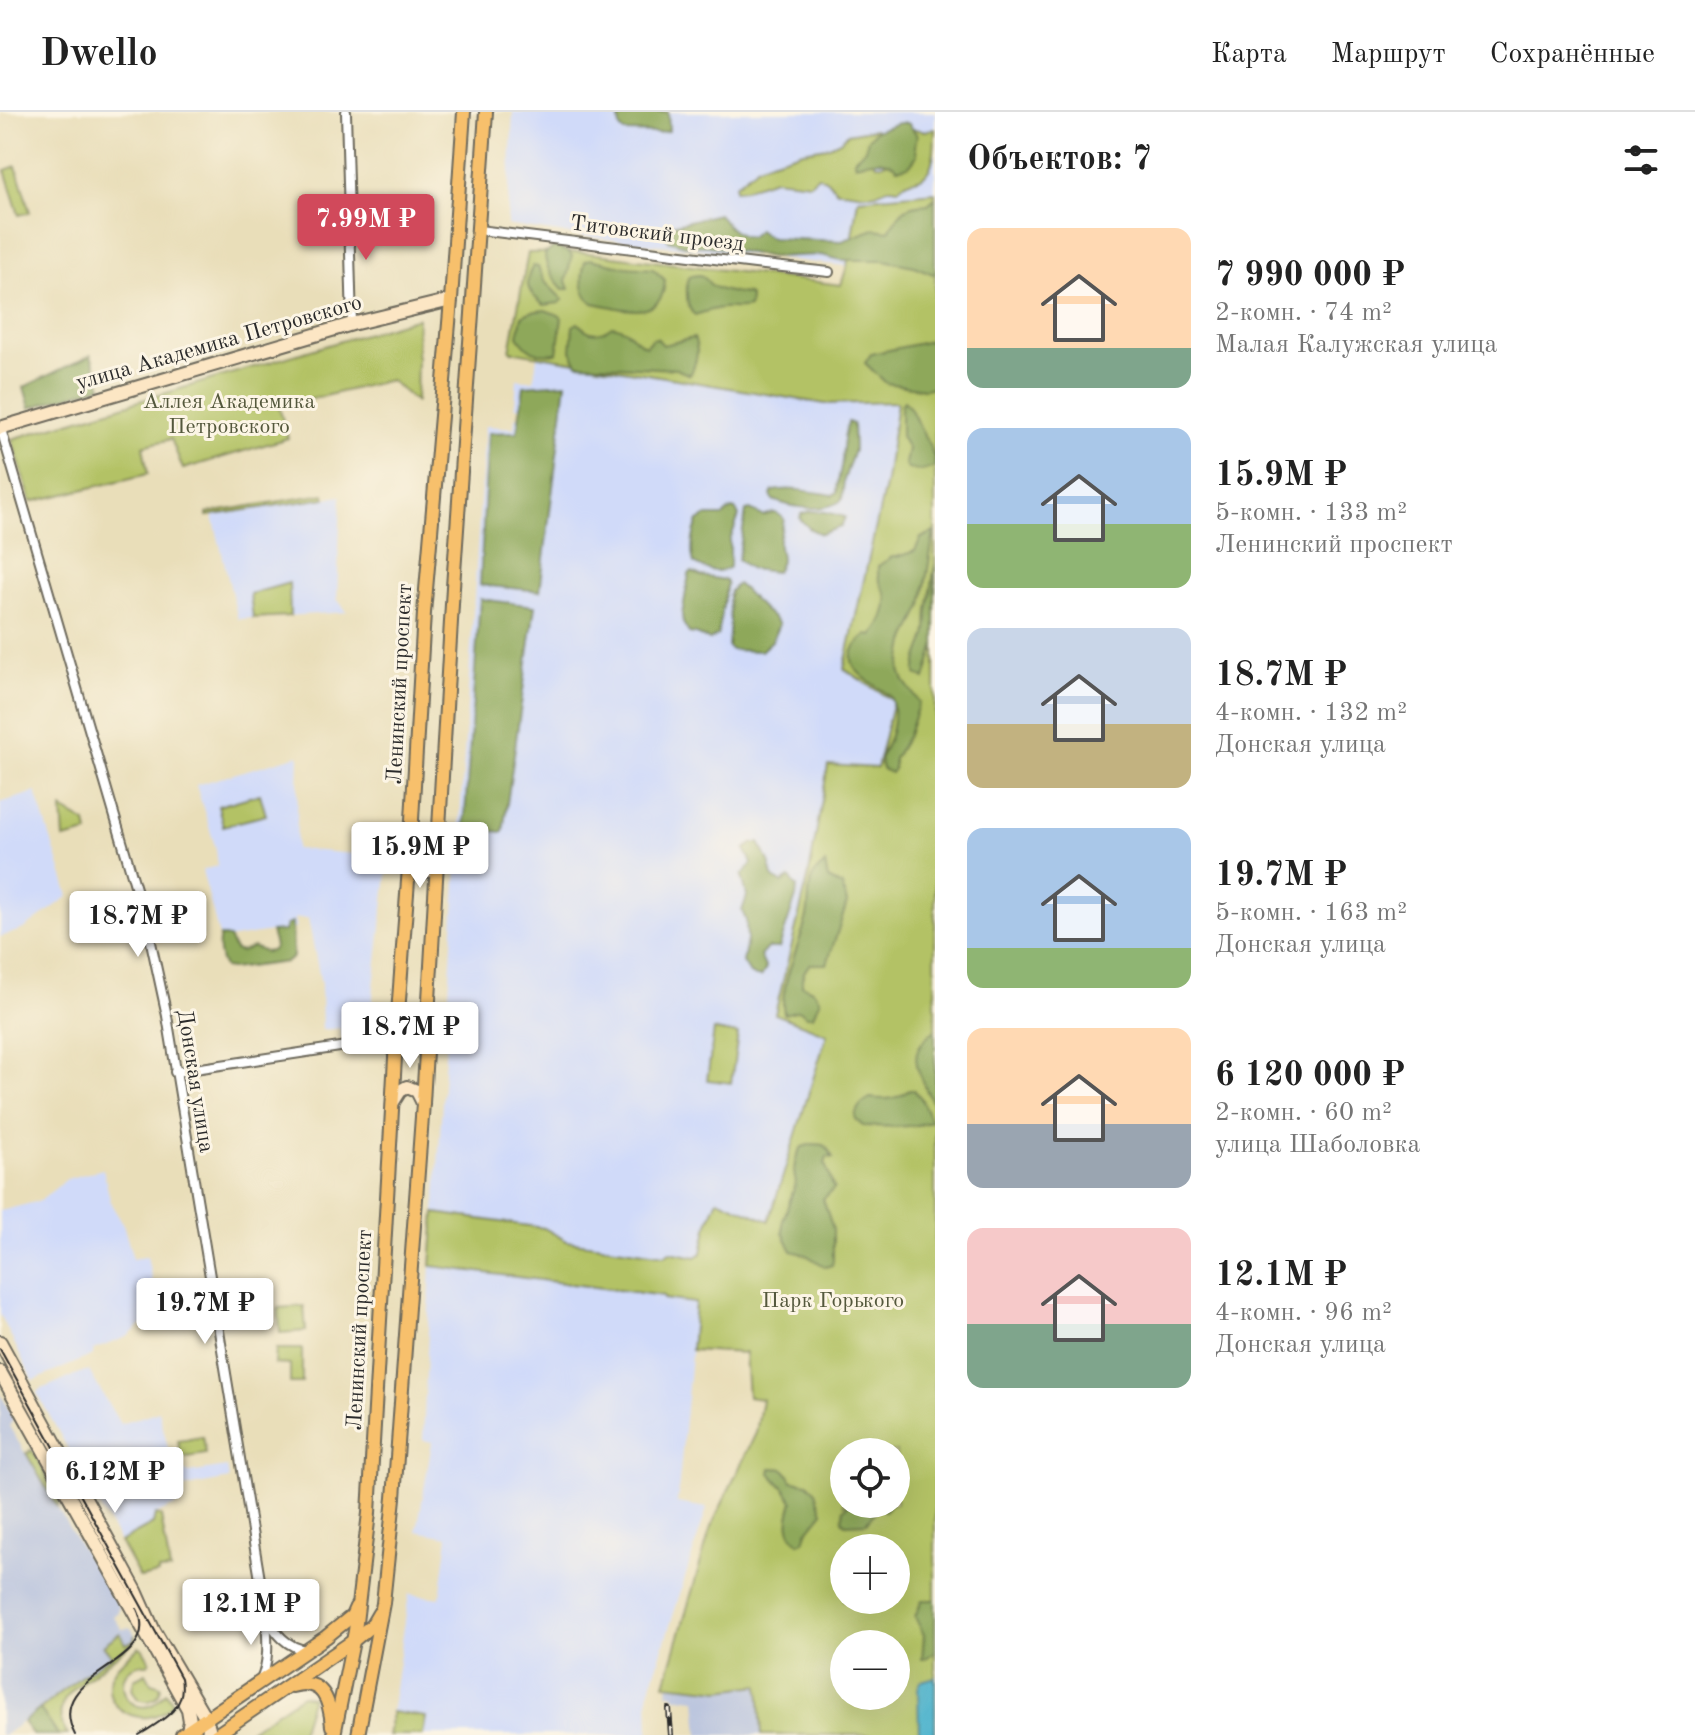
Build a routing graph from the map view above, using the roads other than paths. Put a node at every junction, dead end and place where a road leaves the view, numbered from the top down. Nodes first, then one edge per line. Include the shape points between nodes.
1 (346, 112) edge
2 (464, 112) edge
3 (486, 112) edge
4 (479, 230) junction
5 (829, 272) dead end
6 (451, 300) junction
7 (352, 324) junction
8 (0, 427) edge
9 (409, 858) junction
10 (438, 860) junction
11 (427, 1039) junction
12 (396, 1040) junction
13 (175, 1072) junction
14 (393, 1102) junction
15 (423, 1103) junction
16 (0, 1342) edge
17 (0, 1372) edge
18 (359, 1600) junction
19 (383, 1603) junction
20 (266, 1616) junction
21 (353, 1641) junction
22 (309, 1650) junction
23 (259, 1684) junction
24 (281, 1690) junction
25 (206, 1719) junction
26 (185, 1733) edge
27 (208, 1735) edge
28 (216, 1735) edge
29 (333, 1735) edge
30 (358, 1735) edge

1 - 7 street
2 - 6 main road, Ленинский проспект
3 - 4 main road, Ленинский проспект
4 - 5 street, Титовский проезд
4 - 10 main road, Ленинский проспект
6 - 7 main road, улица Академика Петровского
6 - 9 main road, Ленинский проспект
7 - 8 main road, улица Академика Петровского
8 - 13 street, Донская улица via 149,933
9 - 10 main road via 423,872
9 - 12 main road, Ленинский проспект
10 - 11 main road, Ленинский проспект
11 - 12 street
11 - 15 main road, Ленинский проспект
12 - 13 street
12 - 14 main road, Ленинский проспект
13 - 20 street, Донская улица
14 - 15 main road via 407,1087 417,1091
14 - 18 main road, Ленинский проспект via 369,1513
15 - 19 main road, Ленинский проспект
16 - 25 main road
17 - 26 main road via 188,1709
18 - 21 main road, Ленинский проспект
18 - 22 main road via 352,1616
19 - 21 main road via 372,1625
19 - 30 main road, Ленинский проспект
20 - 22 street via 285,1641
20 - 23 street, Донская улица via 266,1665
21 - 24 main road
21 - 29 main road, Ленинский проспект
22 - 23 main road
23 - 25 main road
24 - 28 main road
24 - 29 main road via 304,1683 318,1688 329,1704
25 - 26 main road
25 - 27 main road

